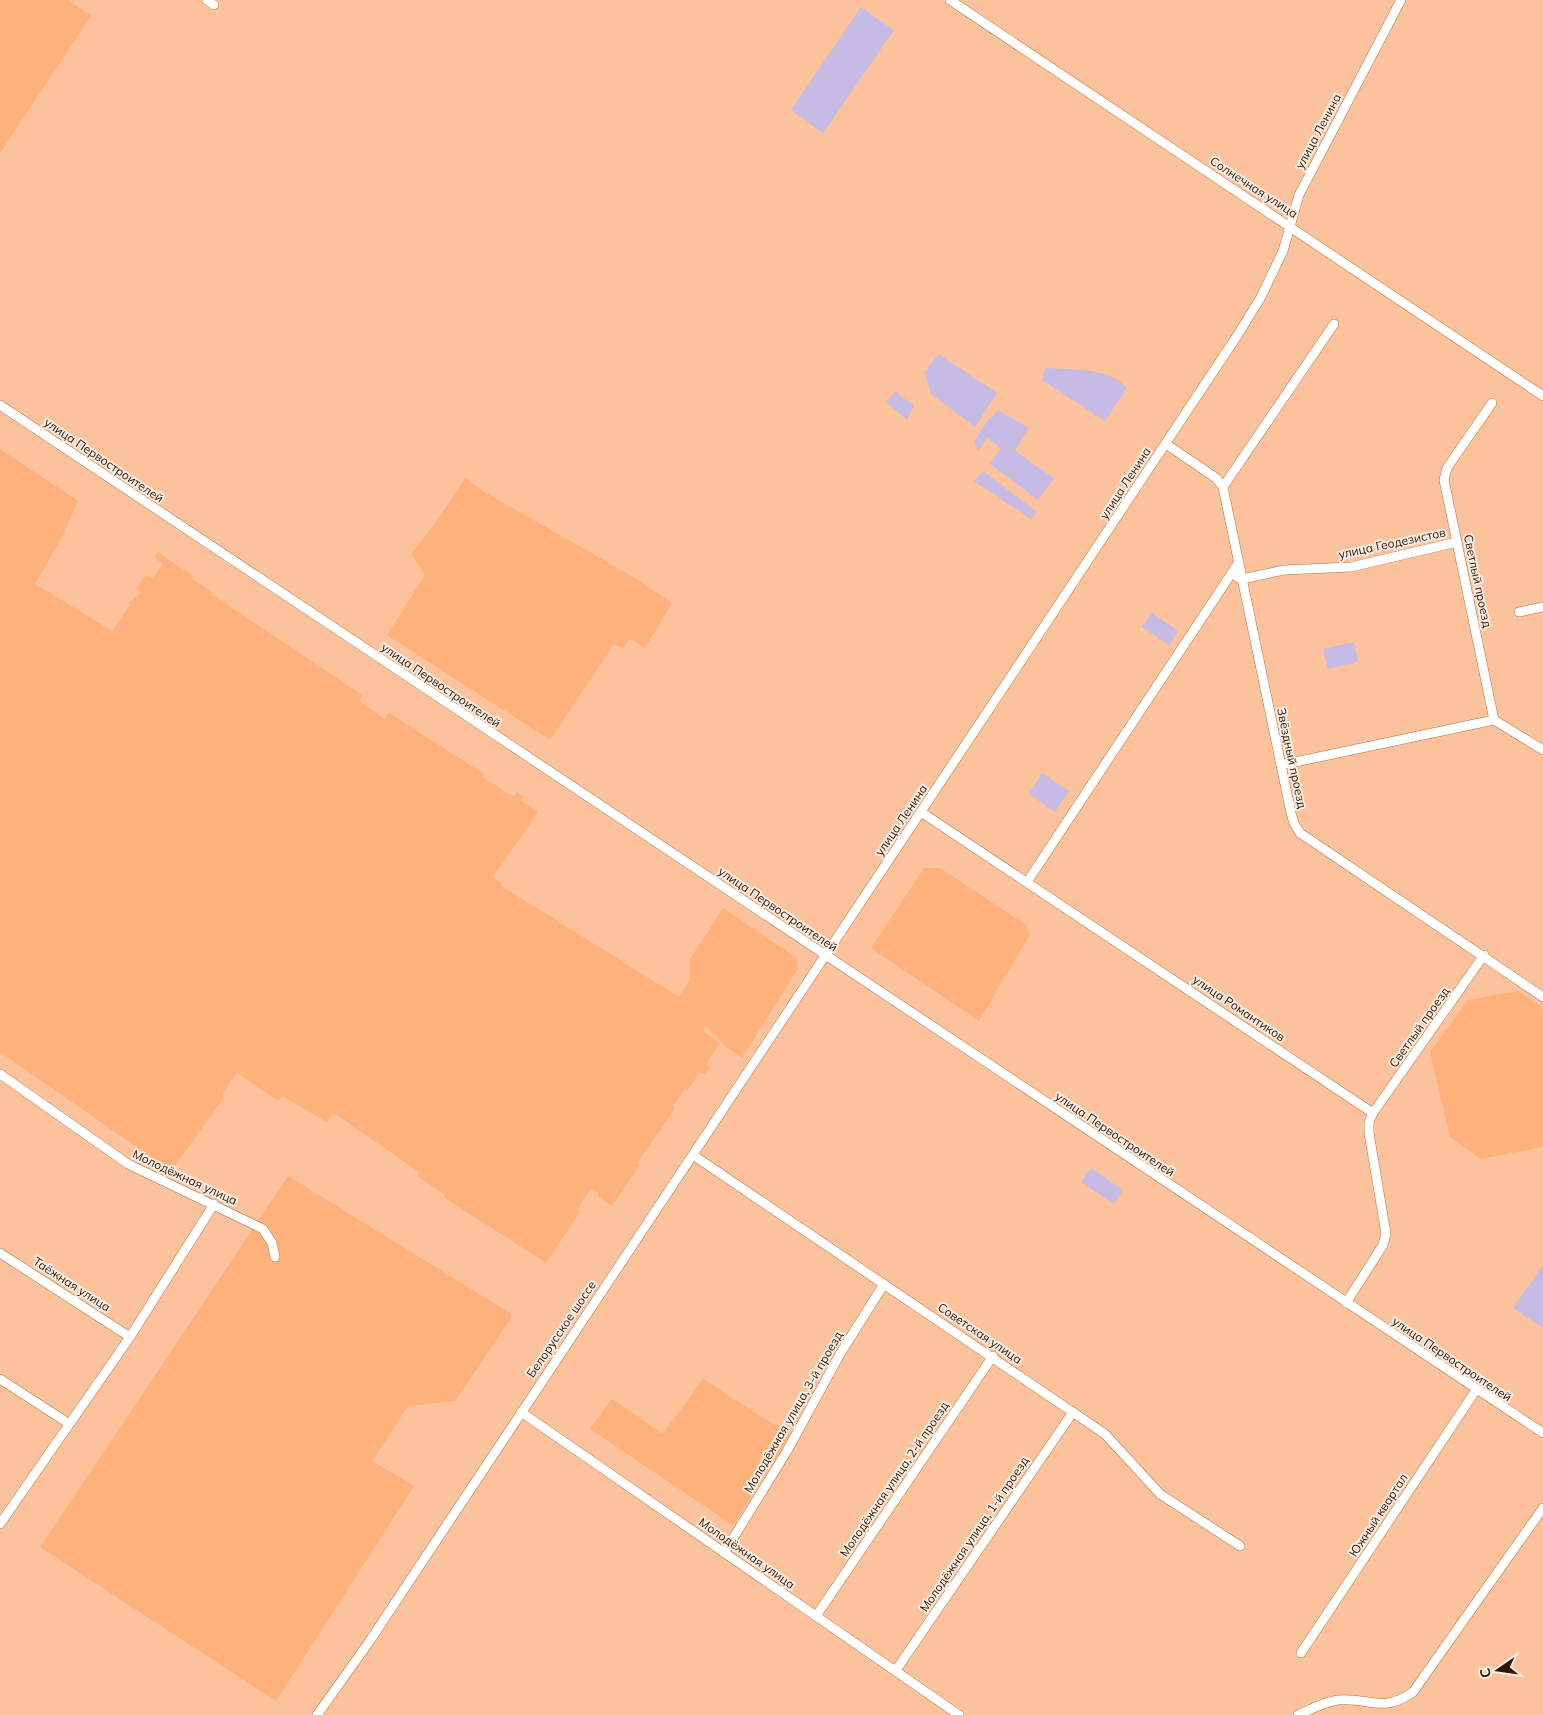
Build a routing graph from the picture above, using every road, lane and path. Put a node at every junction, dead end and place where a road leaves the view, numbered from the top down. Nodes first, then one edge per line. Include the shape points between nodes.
1 (950, 0) edge
2 (1402, 0) edge
3 (1291, 226) junction
4 (1334, 324) dead end
5 (1543, 396) edge
6 (1492, 403) dead end
7 (0, 404) edge
8 (1166, 444) junction
9 (1223, 487) junction
10 (1457, 542) junction
11 (1238, 562) junction
12 (1231, 574) junction
13 (1242, 579) junction
14 (1543, 607) edge
15 (1519, 612) dead end
16 (1494, 720) junction
17 (1543, 750) edge
18 (1280, 765) junction
19 (921, 812) junction
20 (1027, 882) junction
21 (1484, 955) junction
22 (826, 956) junction
23 (1543, 997) edge
24 (0, 1074) edge
25 (1373, 1113) junction
26 (693, 1155) junction
27 (214, 1204) junction
28 (0, 1253) edge
29 (274, 1257) dead end
30 (884, 1284) junction
31 (1346, 1303) junction
32 (130, 1337) junction
33 (993, 1356) junction
34 (0, 1379) edge
35 (1476, 1390) junction
36 (521, 1412) junction
37 (1073, 1412) junction
38 (68, 1424) junction
39 (1543, 1433) edge
40 (1543, 1508) edge
41 (4, 1510) edge
42 (0, 1524) edge
43 (1240, 1546) dead end
44 (724, 1553) junction
45 (816, 1616) junction
46 (1301, 1653) dead end
47 (896, 1670) junction
48 (318, 1715) edge
49 (959, 1715) edge
50 (1298, 1715) edge

1 - 3 street, Солнечная улица
2 - 3 street, улица Ленина via 1299,194
3 - 5 street, Солнечная улица
3 - 8 street, улица Ленина via 1261,297
4 - 9 street
6 - 10 street, Светлый проезд via 1445,474
7 - 22 street, улица Первостроителей
8 - 9 street via 1216,478
8 - 19 street, улица Ленина
9 - 11 street, Звёздный проезд
10 - 13 street, улица Геодезистов via 1351,566 1284,570
10 - 16 street, Светлый проезд
11 - 12 street
11 - 13 street, Звёздный проезд
12 - 13 street
12 - 20 street
13 - 18 street, Звёздный проезд
14 - 15 street
16 - 17 street
16 - 18 street
18 - 21 street, Звёздный проезд via 1294,823 1300,833
19 - 20 street, улица Романтиков
19 - 22 street, улица Ленина
20 - 25 street, улица Романтиков
21 - 23 street, Звёздный проезд
21 - 25 street, Светлый проезд
22 - 26 street, Белорусское шоссе
22 - 31 street, улица Первостроителей
24 - 27 street, Молодёжная улица via 128,1164
25 - 31 street via 1369,1133 1386,1234 1384,1245
26 - 30 street, Советская улица
26 - 36 street, Белорусское шоссе
27 - 29 street, Молодёжная улица via 263,1229 272,1243
27 - 32 street
28 - 32 street, Таёжная улица
30 - 33 street, Советская улица
30 - 44 street, Молодёжная улица, 3-й проезд via 840,1354 788,1451
31 - 35 street, улица Первостроителей
32 - 38 street
33 - 37 street, Советская улица
33 - 45 street, Молодёжная улица, 2-й проезд
34 - 38 street
35 - 39 street, улица Первостроителей
35 - 46 street, Южный квартал
36 - 44 street, Молодёжная улица
36 - 48 street, Белорусское шоссе
37 - 43 street, Советская улица via 1114,1442 1160,1494
37 - 47 street, Молодёжная улица, 1-й проезд
38 - 41 street
40 - 50 street via 1413,1692 1389,1704 1337,1700
41 - 42 street
44 - 45 street, Молодёжная улица
45 - 47 street, Молодёжная улица
47 - 49 street, Молодёжная улица

